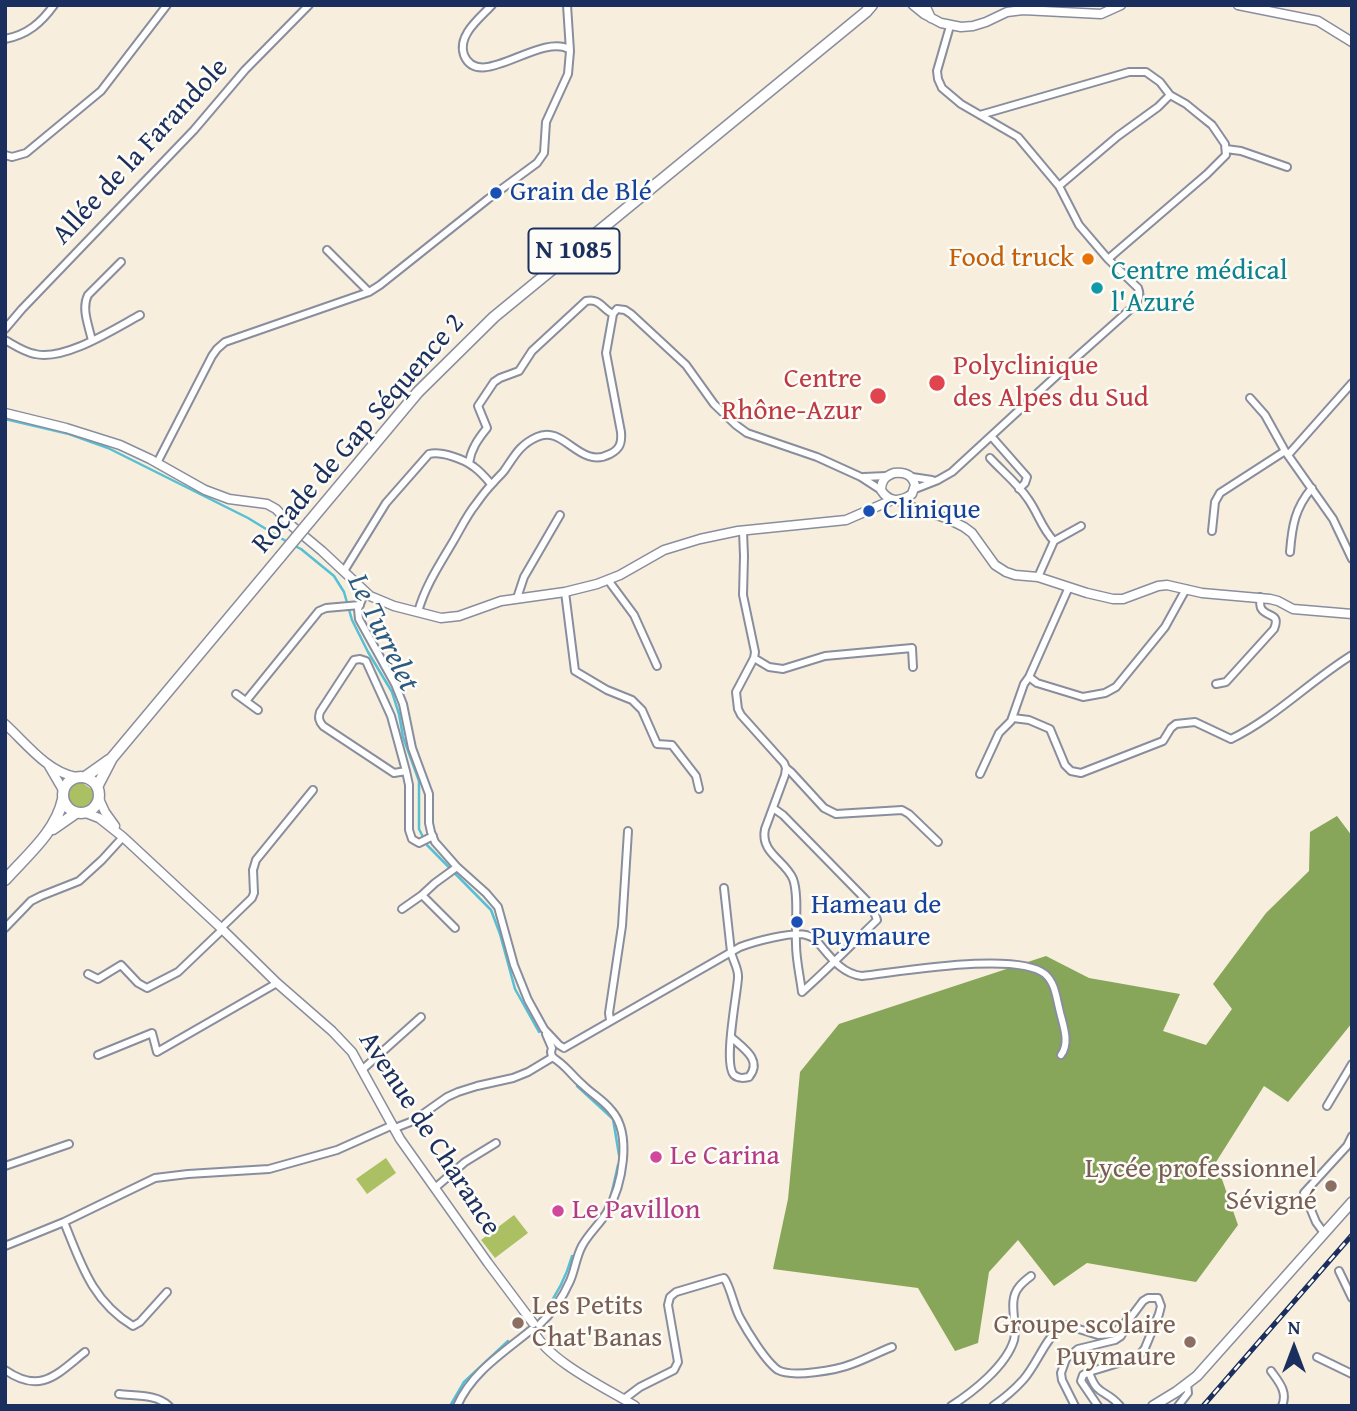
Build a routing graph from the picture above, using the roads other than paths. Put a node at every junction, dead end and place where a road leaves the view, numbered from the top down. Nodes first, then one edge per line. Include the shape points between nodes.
1 (54, 5) edge
2 (167, 5) edge
3 (309, 5) edge
4 (492, 5) edge
5 (567, 5) edge
6 (879, 5) edge
7 (913, 5) edge
8 (925, 5) edge
9 (1121, 5) edge
10 (1238, 5) edge
11 (869, 8) edge
12 (931, 18) junction
13 (950, 26) junction
14 (5, 39) edge
15 (1352, 42) edge
16 (569, 48) junction
17 (1170, 95) junction
18 (980, 115) junction
19 (1226, 149) junction
20 (5, 155) edge
21 (1287, 167) dead end
22 (1059, 186) junction
23 (327, 250) dead end
24 (1108, 258) junction
25 (121, 262) dead end
26 (369, 292) junction
27 (613, 314) junction
28 (140, 315) dead end
29 (5, 329) edge
30 (5, 340) edge
31 (92, 341) junction
32 (1352, 383) edge
33 (1250, 398) dead end
34 (5, 412) edge
35 (991, 436) junction
36 (1287, 453) junction
37 (990, 458) dead end
38 (157, 463) junction
39 (469, 463) junction
40 (886, 476) junction
41 (861, 477) junction
42 (912, 477) junction
43 (938, 481) junction
44 (491, 484) junction
45 (1312, 488) junction
46 (1019, 489) junction
47 (882, 491) junction
48 (914, 491) junction
49 (895, 500) junction
50 (920, 510) junction
51 (869, 511) junction
52 (560, 515) dead end
53 (1081, 526) dead end
54 (743, 531) junction
55 (1212, 531) dead end
56 (1054, 541) junction
57 (1290, 552) dead end
58 (1352, 559) edge
59 (344, 571) junction
60 (1038, 577) junction
61 (608, 580) junction
62 (1069, 587) junction
63 (1186, 589) junction
64 (365, 592) junction
65 (565, 592) junction
66 (1260, 597) junction
67 (517, 598) junction
68 (359, 605) junction
69 (418, 612) junction
70 (1352, 614) edge
71 (1352, 655) edge
72 (754, 658) junction
73 (657, 666) dead end
74 (913, 667) dead end
75 (1029, 677) junction
76 (1216, 684) dead end
77 (236, 694) dead end
78 (246, 701) junction
79 (258, 710) dead end
80 (1013, 718) junction
81 (5, 724) edge
82 (112, 758) junction
83 (47, 764) junction
84 (786, 768) junction
85 (406, 771) junction
86 (980, 774) dead end
87 (80, 777) junction
88 (97, 787) junction
89 (699, 789) dead end
90 (313, 790) dead end
91 (63, 795) junction
92 (99, 799) junction
93 (773, 808) junction
94 (81, 813) junction
95 (628, 831) dead end
96 (47, 834) junction
97 (123, 836) junction
98 (431, 837) junction
99 (938, 842) dead end
100 (453, 870) junction
101 (5, 880) edge
102 (724, 887) dead end
103 (422, 895) junction
104 (402, 909) dead end
105 (5, 928) edge
106 (222, 928) junction
107 (455, 928) dead end
108 (797, 934) junction
109 (731, 952) junction
110 (835, 962) junction
111 (88, 974) dead end
112 (277, 983) junction
113 (421, 1017) dead end
114 (610, 1020) junction
115 (731, 1037) junction
116 (558, 1052) junction
117 (98, 1055) dead end
118 (1061, 1055) dead end
119 (1352, 1064) edge
120 (363, 1069) junction
121 (1327, 1107) dead end
122 (394, 1127) junction
123 (1352, 1136) edge
124 (496, 1143) dead end
125 (69, 1144) dead end
126 (5, 1166) edge
127 (435, 1188) junction
128 (1352, 1202) edge
129 (64, 1222) junction
130 (1324, 1233) junction
131 (5, 1246) edge
132 (1339, 1271) dead end
133 (1031, 1276) dead end
134 (167, 1292) dead end
135 (1352, 1298) edge
136 (1131, 1317) junction
137 (535, 1328) junction
138 (892, 1347) dead end
139 (85, 1353) dead end
140 (1317, 1357) dead end
141 (5, 1370) edge
142 (1271, 1371) dead end
143 (1089, 1372) junction
144 (1352, 1374) edge
145 (1187, 1384) junction
146 (119, 1394) dead end
147 (624, 1399) junction
148 (169, 1406) edge
149 (457, 1406) edge
150 (635, 1406) edge
151 (951, 1406) edge
152 (993, 1406) edge
153 (1075, 1406) edge
154 (1098, 1406) edge
155 (1120, 1406) edge
156 (1153, 1406) edge
157 (1178, 1406) edge
158 (1282, 1406) edge

1 - 14 street via 30,30
2 - 20 street via 101,91 26,153
3 - 29 street, Allée de la Farandole
4 - 16 street via 464,38 466,59 473,65 492,67 543,47
5 - 16 street
6 - 11 main road, Rocade de Gap Séquence 2 / N 1085
7 - 12 street
8 - 12 street
9 - 13 street via 1101,14 1023,10 973,26
10 - 15 street via 1318,21
11 - 82 main road, Rocade de Gap Séquence 2 / N 1085, bridge via 494,317 418,392
12 - 13 street
13 - 18 street via 937,65 939,83
16 - 26 street via 568,74 546,122 544,153 537,163
17 - 18 street via 1146,72 1129,72
17 - 19 street via 1212,125
17 - 22 street
18 - 22 street via 1018,137
19 - 21 street
19 - 24 street via 1226,155 1207,174
22 - 24 street via 1079,225
23 - 26 street
24 - 35 street via 1138,288 1140,297
25 - 31 street via 85,301
26 - 38 street via 225,342 217,349
27 - 39 street via 593,299 586,301 532,351 519,371 494,382 478,406 487,428
27 - 41 street via 617,309 631,314 686,365 715,404 747,433
27 - 44 street via 606,353 621,432 619,448 606,456 589,457 557,437 538,436 522,446
28 - 31 street
30 - 31 street via 37,355
32 - 36 street
33 - 36 street
34 - 38 street via 120,445
35 - 43 street
35 - 46 street via 1027,477
36 - 45 street
36 - 55 street via 1220,493
37 - 46 street
38 - 59 street via 205,490 276,509
39 - 44 street
39 - 59 street via 429,454 386,503
40 - 41 street
40 - 42 street
40 - 47 street
41 - 47 street
42 - 43 street
42 - 48 street
43 - 48 street
44 - 69 street via 427,586
45 - 57 street via 1302,500 1292,529
45 - 58 street via 1334,519
46 - 56 street
47 - 49 street
47 - 51 street
48 - 49 street
48 - 50 street
49 - 50 street
49 - 51 street
50 - 60 street via 964,527 1002,570
51 - 54 street via 834,523
52 - 67 street
53 - 56 street
54 - 61 street via 664,550
54 - 72 street via 743,594
56 - 60 street
59 - 64 street
60 - 62 street
61 - 65 street
61 - 73 street via 634,615
62 - 63 street via 1113,599 1157,586
62 - 75 street
63 - 66 street
63 - 75 street via 1165,627 1116,687 1093,696 1075,695
64 - 68 street
64 - 69 street
65 - 67 street
65 - 89 street via 575,671 632,700 642,710 657,744 672,745 696,776
66 - 70 street via 1293,609
66 - 76 street via 1260,607 1276,621 1274,629 1226,682
67 - 69 street via 446,618
68 - 78 street via 319,611
68 - 98 street via 359,620 403,704 412,748 429,794
71 - 80 street via 1231,739 1195,722 1176,724 1163,741 1080,773 1065,765 1050,729
72 - 74 street via 783,669 825,656 912,648
72 - 84 street via 736,692 738,709
75 - 80 street
77 - 78 street
78 - 79 street
80 - 86 street via 999,733
81 - 83 street
82 - 87 main road, Rocade de Gap Séquence 2 / N 1085
82 - 88 main road, Rocade de Gap Séquence 2 / N 1085
83 - 87 street
83 - 91 street
84 - 93 street
84 - 99 street via 830,812 902,810
85 - 85 street via 391,716 366,661 354,660 320,712 320,722 394,774
85 - 98 street via 412,839 420,842
87 - 88 main road
87 - 91 main road via 67,782
88 - 92 main road
90 - 106 street via 256,860 252,898
91 - 94 main road via 67,808
91 - 96 main road
92 - 94 main road
92 - 97 street, Avenue de Charance
93 - 108 street via 763,836 793,881
93 - 110 street via 872,906 877,920
94 - 96 main road
94 - 97 street, Avenue de Charance via 99,818
95 - 114 street
96 - 101 main road
97 - 105 street via 88,874 32,901
97 - 106 street, Avenue de Charance
98 - 100 street
100 - 103 street
100 - 116 street via 498,907 521,985
102 - 109 street
103 - 104 street
103 - 107 street
106 - 111 street via 178,972 147,988 121,965 98,979
106 - 112 street, Avenue de Charance
108 - 109 street
108 - 110 street via 812,937
108 - 110 street via 802,992
109 - 114 street
109 - 115 street via 738,970
110 - 118 street via 848,973 862,976 983,963 1035,969 1053,985 1065,1037
112 - 117 street via 157,1052 152,1033
112 - 120 street, Avenue de Charance via 339,1038
113 - 120 street
114 - 116 street
115 - 115 street via 730,1069 735,1076 750,1077 753,1057
116 - 122 street via 528,1072 447,1097 413,1121
116 - 137 street via 577,1080 616,1116 623,1161 608,1210 584,1242 569,1283 552,1311
119 - 121 street
120 - 122 street, Avenue de Charance
122 - 127 street, Avenue de Charance
122 - 129 street via 332,1152 269,1169 155,1178
123 - 130 street via 1304,1193
124 - 127 street
125 - 126 street
127 - 137 street, Avenue de Charance
128 - 130 main road
129 - 131 street
129 - 134 street via 88,1281 128,1323 140,1322
130 - 145 main road
132 - 135 street
133 - 151 street via 1014,1297 1015,1334 1009,1351 984,1381
136 - 143 street via 1148,1298 1160,1301 1159,1314 1138,1357
136 - 152 street via 1107,1335 1060,1326 1023,1380
136 - 153 street via 1115,1340 1078,1349 1066,1359 1062,1380
137 - 147 street, Avenue de Charance via 546,1348 562,1362
137 - 149 street via 469,1383
138 - 147 street via 850,1365 789,1374 777,1369 760,1349 732,1302 726,1279 720,1279 672,1294 668,1305 677,1366
139 - 141 street via 49,1380 31,1382
140 - 144 street
142 - 158 street via 1284,1390
143 - 154 street via 1081,1381
143 - 155 street via 1097,1390
145 - 156 main road
145 - 157 street via 1188,1393
146 - 148 street via 156,1398
147 - 150 street, Avenue de Charance

